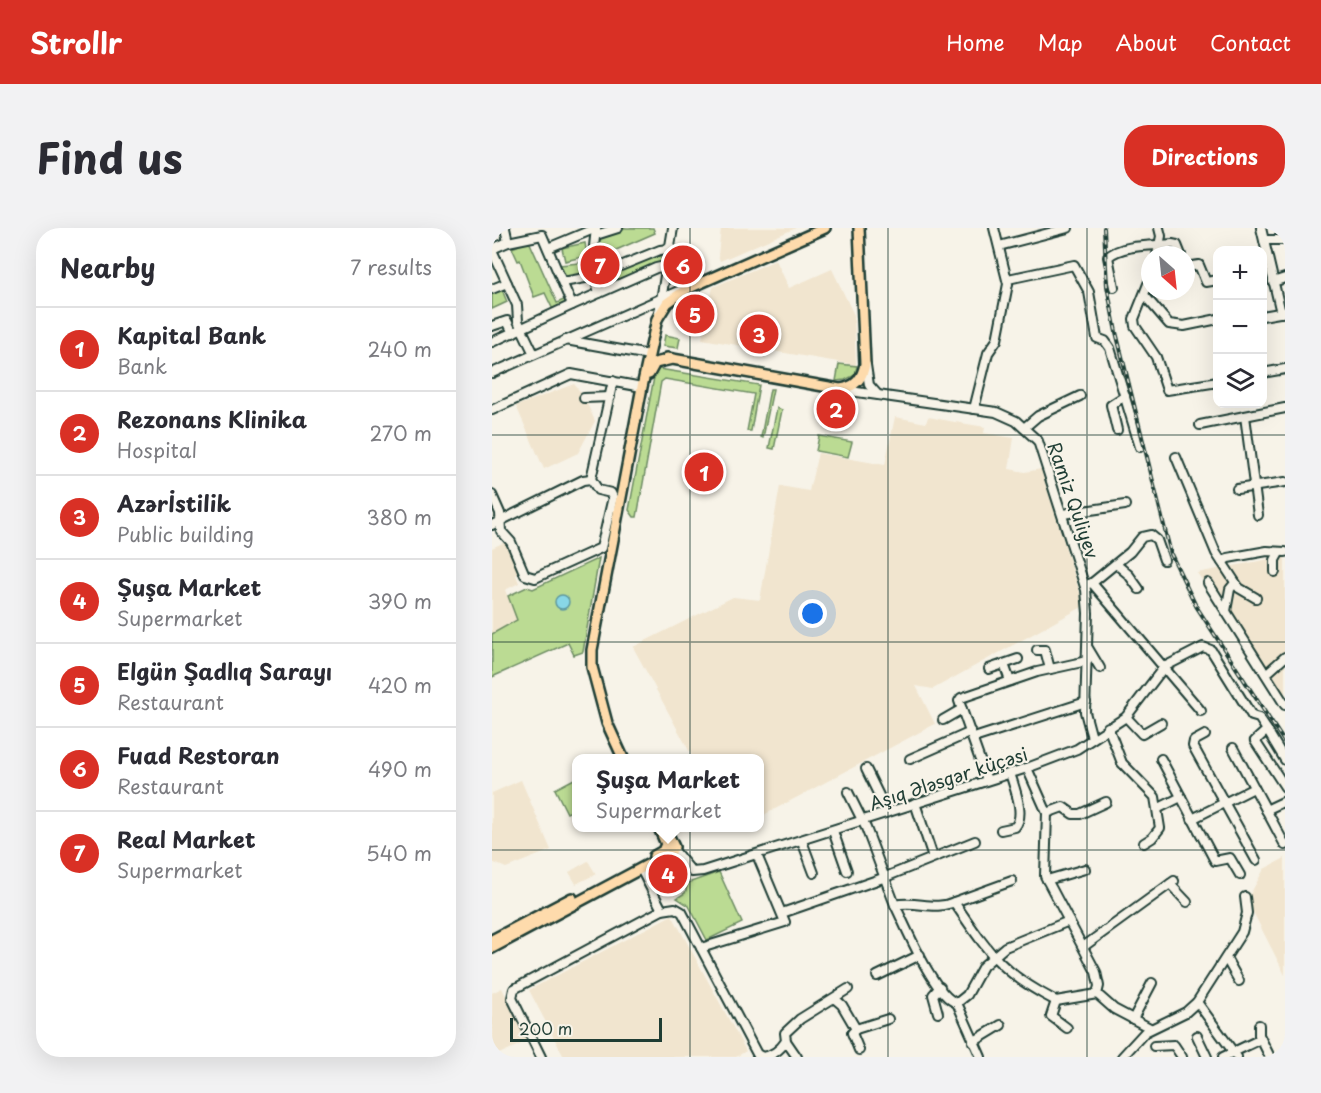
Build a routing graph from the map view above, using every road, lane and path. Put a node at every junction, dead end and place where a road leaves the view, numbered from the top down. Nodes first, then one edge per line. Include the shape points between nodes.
1 (505, 228) edge
2 (618, 228) edge
3 (673, 228) edge
4 (825, 228) edge
5 (859, 228) edge
6 (994, 228) edge
7 (1068, 228) edge
8 (1159, 228) edge
9 (1261, 228) edge
10 (596, 230) edge
11 (1264, 240) junction
12 (1285, 240) edge
13 (508, 242) junction
14 (1160, 245) junction
15 (999, 246) junction
16 (1177, 246) edge
17 (548, 248) junction
18 (492, 249) edge
19 (668, 249) junction
20 (665, 266) junction
21 (1195, 266) edge
22 (596, 276) junction
23 (1285, 278) edge
24 (1008, 279) junction
25 (1213, 281) edge
26 (563, 282) junction
27 (1273, 282) junction
28 (507, 283) junction
29 (693, 286) junction
30 (1114, 287) dead end
31 (492, 289) edge
32 (599, 293) junction
33 (660, 298) junction
34 (1142, 300) edge
35 (1148, 300) edge
36 (572, 305) junction
37 (1283, 313) edge
38 (1267, 315) edge
39 (657, 319) junction
40 (1213, 320) edge
41 (492, 326) edge
42 (593, 327) junction
43 (522, 329) junction
44 (513, 333) junction
45 (566, 340) junction
46 (492, 342) edge
47 (594, 345) junction
48 (534, 354) junction
49 (650, 355) junction
50 (672, 359) junction
51 (865, 364) junction
52 (1285, 369) edge
53 (1267, 372) edge
54 (492, 373) edge
55 (613, 381) junction
56 (1213, 383) edge
57 (642, 387) junction
58 (840, 389) junction
59 (879, 395) junction
60 (1080, 396) dead end
61 (1125, 396) junction
62 (610, 397) junction
63 (584, 398) dead end
64 (1250, 408) edge
65 (1285, 408) edge
66 (974, 409) junction
67 (492, 410) edge
68 (1249, 415) junction
69 (1200, 425) dead end
70 (1024, 428) junction
71 (1117, 430) dead end
72 (1140, 447) dead end
73 (1176, 457) dead end
74 (591, 478) junction
75 (1285, 482) edge
76 (1254, 487) junction
77 (1237, 489) dead end
78 (492, 495) edge
79 (1125, 505) dead end
80 (615, 507) junction
81 (1063, 514) junction
82 (1258, 515) dead end
83 (496, 523) edge
84 (1282, 553) edge
85 (1164, 560) dead end
86 (1222, 562) junction
87 (1116, 564) junction
88 (1275, 572) dead end
89 (1234, 582) junction
90 (1208, 583) dead end
91 (1088, 584) junction
92 (1139, 589) dead end
93 (1257, 598) dead end
94 (1226, 611) junction
95 (1087, 647) junction
96 (1037, 650) dead end
97 (1285, 657) edge
98 (593, 658) junction
99 (1018, 659) dead end
100 (1087, 661) junction
101 (1004, 664) junction
102 (1100, 668) dead end
103 (1164, 668) junction
104 (989, 669) dead end
105 (1050, 669) junction
106 (1266, 674) junction
107 (1010, 681) junction
108 (1086, 702) junction
109 (1285, 705) edge
110 (963, 709) junction
111 (1201, 711) dead end
112 (1126, 717) junction
113 (942, 720) dead end
114 (1161, 723) dead end
115 (1108, 727) junction
116 (1267, 730) junction
117 (973, 735) junction
118 (1205, 735) dead end
119 (1092, 738) junction
120 (1233, 748) dead end
121 (623, 754) edge
122 (910, 759) dead end
123 (1161, 759) dead end
124 (1285, 760) edge
125 (1027, 768) junction
126 (866, 769) dead end
127 (1010, 773) junction
128 (987, 780) junction
129 (1285, 787) edge
130 (1254, 788) junction
131 (848, 792) dead end
132 (1181, 797) junction
133 (1285, 801) edge
134 (1106, 802) dead end
135 (915, 803) junction
136 (1225, 803) junction
137 (1159, 808) junction
138 (1266, 810) junction
139 (887, 812) junction
140 (1047, 813) junction
141 (1192, 819) junction
142 (863, 821) junction
143 (1001, 830) dead end
144 (833, 831) junction
145 (661, 832) edge
146 (666, 832) edge
147 (801, 841) junction
148 (975, 841) dead end
149 (1143, 843) dead end
150 (1285, 845) edge
151 (668, 848) junction
152 (757, 855) junction
153 (933, 857) junction
154 (1256, 860) dead end
155 (639, 867) junction
156 (1085, 868) dead end
157 (847, 871) dead end
158 (814, 873) dead end
159 (1240, 875) dead end
160 (883, 878) junction
161 (1012, 880) dead end
162 (1047, 880) junction
163 (1245, 897) dead end
164 (954, 902) junction
165 (1187, 902) dead end
166 (895, 905) junction
167 (662, 910) junction
168 (782, 913) junction
169 (1069, 921) junction
170 (492, 940) edge
171 (1083, 947) junction
172 (492, 948) edge
173 (701, 948) junction
174 (920, 955) junction
175 (992, 958) junction
176 (1226, 958) junction
177 (877, 976) dead end
178 (1239, 981) dead end
179 (1152, 983) dead end
180 (940, 987) junction
181 (849, 989) dead end
182 (1097, 994) junction
183 (835, 999) junction
184 (1056, 1001) junction
185 (1197, 1002) junction
186 (957, 1003) junction
187 (938, 1013) dead end
188 (888, 1019) dead end
189 (1132, 1019) junction
190 (1001, 1024) dead end
191 (1259, 1025) dead end
192 (1067, 1028) dead end
193 (1150, 1028) junction
194 (856, 1029) junction
195 (1197, 1036) dead end
196 (1261, 1039) junction
197 (786, 1041) junction
198 (973, 1042) junction
199 (1154, 1046) dead end
200 (859, 1050) dead end
201 (1235, 1054) edge
202 (1126, 1055) edge
203 (541, 1057) edge
204 (797, 1057) edge
205 (981, 1057) edge
206 (1182, 1057) edge
207 (1207, 1057) edge
208 (1223, 1057) edge
209 (1270, 1057) edge

1 - 13 street
2 - 10 street
3 - 19 street
4 - 29 main road
5 - 51 main road
6 - 15 street
7 - 15 street
8 - 14 street
9 - 11 street
10 - 17 street
10 - 22 street via 592,265
11 - 12 street
11 - 27 street
13 - 17 street via 539,234
13 - 18 street
14 - 16 street
14 - 30 street via 1110,254
15 - 24 street
17 - 26 street
18 - 28 street
19 - 20 street
19 - 22 street
20 - 32 street
20 - 33 street
21 - 25 street via 1199,265 1206,282
22 - 26 street
22 - 32 street
23 - 27 street
24 - 61 street via 1074,265 1089,292 1097,338 1110,348
24 - 66 street via 998,340 988,353
26 - 36 street
27 - 37 street
28 - 31 street
28 - 43 street
29 - 33 street
29 - 39 main road via 667,303
32 - 36 street
33 - 39 street
33 - 42 street
34 - 56 street via 1135,312 1135,326 1156,357 1164,385 1170,390
35 - 40 street via 1168,324 1184,326
36 - 43 street
37 - 38 street
39 - 49 main road
41 - 44 street via 507,321
42 - 45 street
42 - 47 street via 588,337
43 - 44 street
43 - 48 street
44 - 46 street
45 - 47 street
45 - 48 street
47 - 49 street
48 - 54 street
49 - 50 main road
49 - 57 main road
50 - 58 main road
50 - 98 main road via 656,363 648,375
51 - 58 main road via 859,381
51 - 59 street via 869,385
52 - 53 street
55 - 57 street
55 - 62 street
55 - 67 street via 571,374
57 - 80 main road
58 - 59 street, Ramiz Quliyev
59 - 66 street, Ramiz Quliyev
60 - 70 street via 1038,416
61 - 71 street via 1111,405
61 - 72 street
62 - 63 street
62 - 74 street
64 - 68 street
65 - 68 street
66 - 70 street, Ramiz Quliyev via 996,412
68 - 69 street
68 - 76 street
70 - 81 street, Ramiz Quliyev via 1041,447
73 - 86 street
74 - 80 street via 598,490 612,494
74 - 83 street
75 - 76 street
76 - 77 street
76 - 82 street
78 - 83 street
79 - 81 street
80 - 83 street via 601,548 532,579 525,575 511,542
80 - 98 main road
81 - 91 street, Ramiz Quliyev
84 - 86 street via 1267,550
84 - 88 street via 1275,560
85 - 87 street via 1157,540 1151,535 1142,537
86 - 89 street
87 - 91 street
87 - 92 street
89 - 93 street
89 - 94 street
90 - 94 street
91 - 95 street, Ramiz Quliyev
91 - 103 street
94 - 106 street
95 - 100 street, Ramiz Quliyev
95 - 102 street
96 - 105 street via 1045,650
97 - 106 street
98 - 121 main road via 613,734
99 - 101 street
100 - 105 street
100 - 108 street, Ramiz Quliyev
101 - 104 street
101 - 107 street
103 - 111 street
103 - 112 street, Aşıq Ələsgər küçəsi
103 - 116 street, Aşıq Ələsgər küçəsi via 1196,649 1208,647 1252,716 1259,718
105 - 107 street
106 - 109 street
107 - 110 street via 961,698
108 - 117 street
108 - 119 street, Ramiz Quliyev
110 - 113 street
110 - 117 street
112 - 114 street via 1142,734
112 - 115 street, Aşıq Ələsgər küçəsi
115 - 119 street, Aşıq Ələsgər küçəsi
115 - 137 street via 1122,763 1151,790
116 - 124 street
116 - 129 street via 1255,741
117 - 122 street
117 - 128 street
118 - 136 street via 1194,741 1193,746
119 - 125 street, Aşıq Ələsgər küçəsi via 1077,749
120 - 130 street
123 - 132 street
125 - 127 street, Aşıq Ələsgər küçəsi
125 - 140 street
126 - 139 street
127 - 128 street, Aşıq Ələsgər küçəsi
127 - 143 street via 1019,820 1015,827
128 - 135 street, Aşıq Ələsgər küçəsi
130 - 136 street
130 - 138 street
131 - 142 street
132 - 137 street
132 - 141 street
133 - 138 street
134 - 140 street via 1080,814 1063,807
135 - 139 street, Aşıq Ələsgər küçəsi
135 - 153 street
136 - 141 street
136 - 154 street
137 - 149 street via 1160,828
138 - 150 street
139 - 142 street, Aşıq Ələsgər küçəsi
140 - 162 street
141 - 159 street via 1215,861 1230,858
142 - 144 street, Aşıq Ələsgər küçəsi
142 - 160 street
144 - 147 street, Aşıq Ələsgər küçəsi
144 - 157 street
145 - 151 main road
146 - 151 main road
147 - 152 street, Aşıq Ələsgər küçəsi
147 - 158 street
148 - 153 street
151 - 152 street, Aşıq Ələsgər küçəsi via 694,873
151 - 155 main road
152 - 168 street
153 - 160 street
155 - 167 street
155 - 170 main road
155 - 172 main road
156 - 162 street
160 - 166 street
160 - 168 street
161 - 164 street
162 - 169 street
163 - 176 street via 1245,922
164 - 166 street via 941,907
164 - 175 street
165 - 171 street via 1172,883
166 - 174 street
167 - 173 street via 675,908 682,912
167 - 203 street via 514,989 512,998
168 - 173 street via 782,925
169 - 171 street
169 - 175 street via 1012,943
171 - 182 street via 1098,978
173 - 197 street via 757,1054 768,1056 777,1052
174 - 177 street
174 - 180 street
175 - 184 street via 1008,973
175 - 186 street
176 - 178 street
176 - 185 street
179 - 189 street
180 - 186 street
180 - 187 street via 933,995
181 - 183 street
182 - 184 street
182 - 189 street
183 - 194 street
183 - 197 street via 788,1028
184 - 192 street via 1051,1017
185 - 193 street via 1186,1012
185 - 201 street
186 - 198 street
188 - 194 street
189 - 193 street
190 - 198 street
191 - 196 street
193 - 202 street
194 - 200 street via 852,1033
195 - 207 street
196 - 201 street
196 - 209 street
197 - 204 street
198 - 205 street
199 - 206 street via 1174,1045
201 - 208 street

